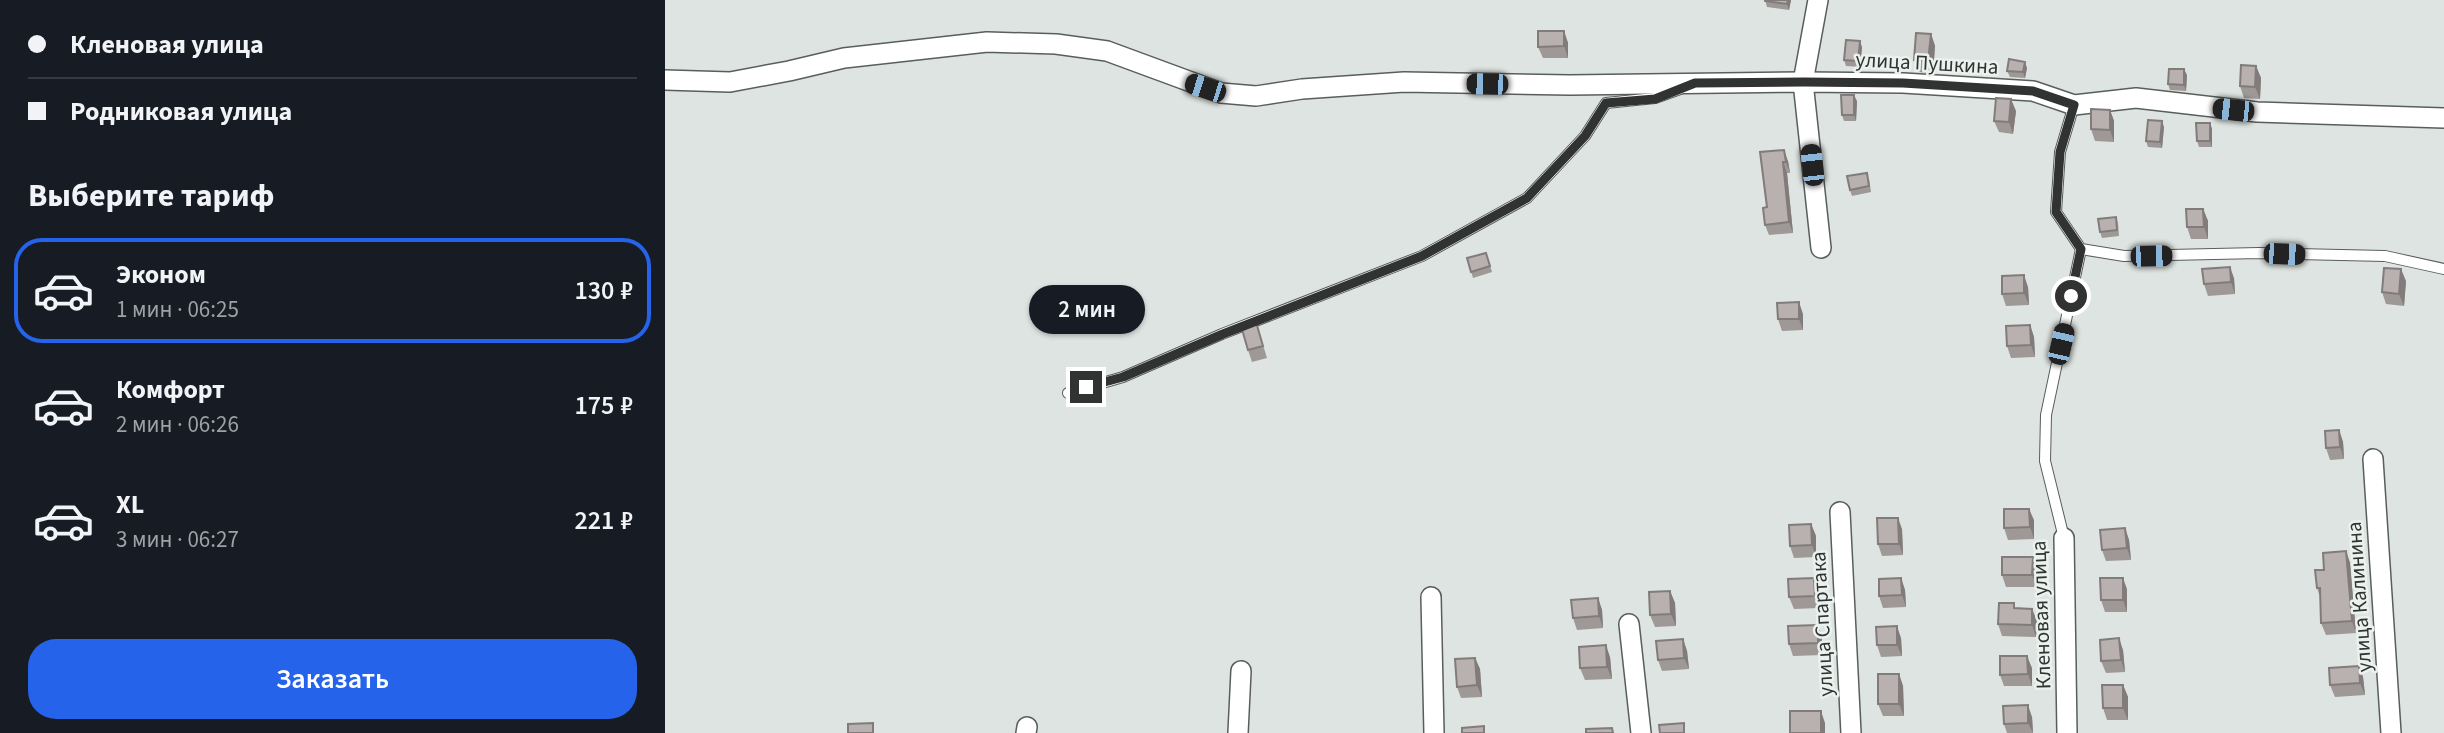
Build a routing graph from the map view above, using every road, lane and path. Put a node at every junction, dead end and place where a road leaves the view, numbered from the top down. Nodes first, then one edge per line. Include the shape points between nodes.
1 (1818, 0) edge
2 (665, 80) edge
3 (1803, 82) junction
4 (1695, 83) junction
5 (2074, 105) junction
6 (2444, 118) edge
7 (1821, 248) dead end
8 (2081, 249) junction
9 (2444, 269) edge
10 (1068, 393) dead end
11 (2373, 459) dead end
12 (1840, 512) dead end
13 (2064, 538) joint
14 (1431, 597) dead end
15 (1629, 624) dead end
16 (1241, 671) dead end
17 (1238, 733) edge
18 (1434, 733) edge
19 (1641, 733) edge
20 (1851, 733) edge
21 (2067, 733) edge
22 (2391, 733) edge

1 - 3 street
2 - 4 street, улица Пушкина via 730,82 844,58 987,42 1107,51 1221,93 1256,96 1404,82
3 - 4 street, улица Пушкина
3 - 5 street, улица Пушкина via 2033,91
3 - 7 street
4 - 10 lane via 1655,99 1606,103 1585,136 1527,198 1422,256 1123,377
5 - 6 street, улица Пушкина via 2136,98 2256,112
5 - 8 lane via 2060,152 2056,212
8 - 9 lane via 2124,256 2385,256
8 - 13 lane, Кленовая улица via 2046,415 2045,461
11 - 22 street, улица Калинина
12 - 20 street, улица Спартака
13 - 21 street, Кленовая улица
14 - 18 street
15 - 19 street
16 - 17 street

